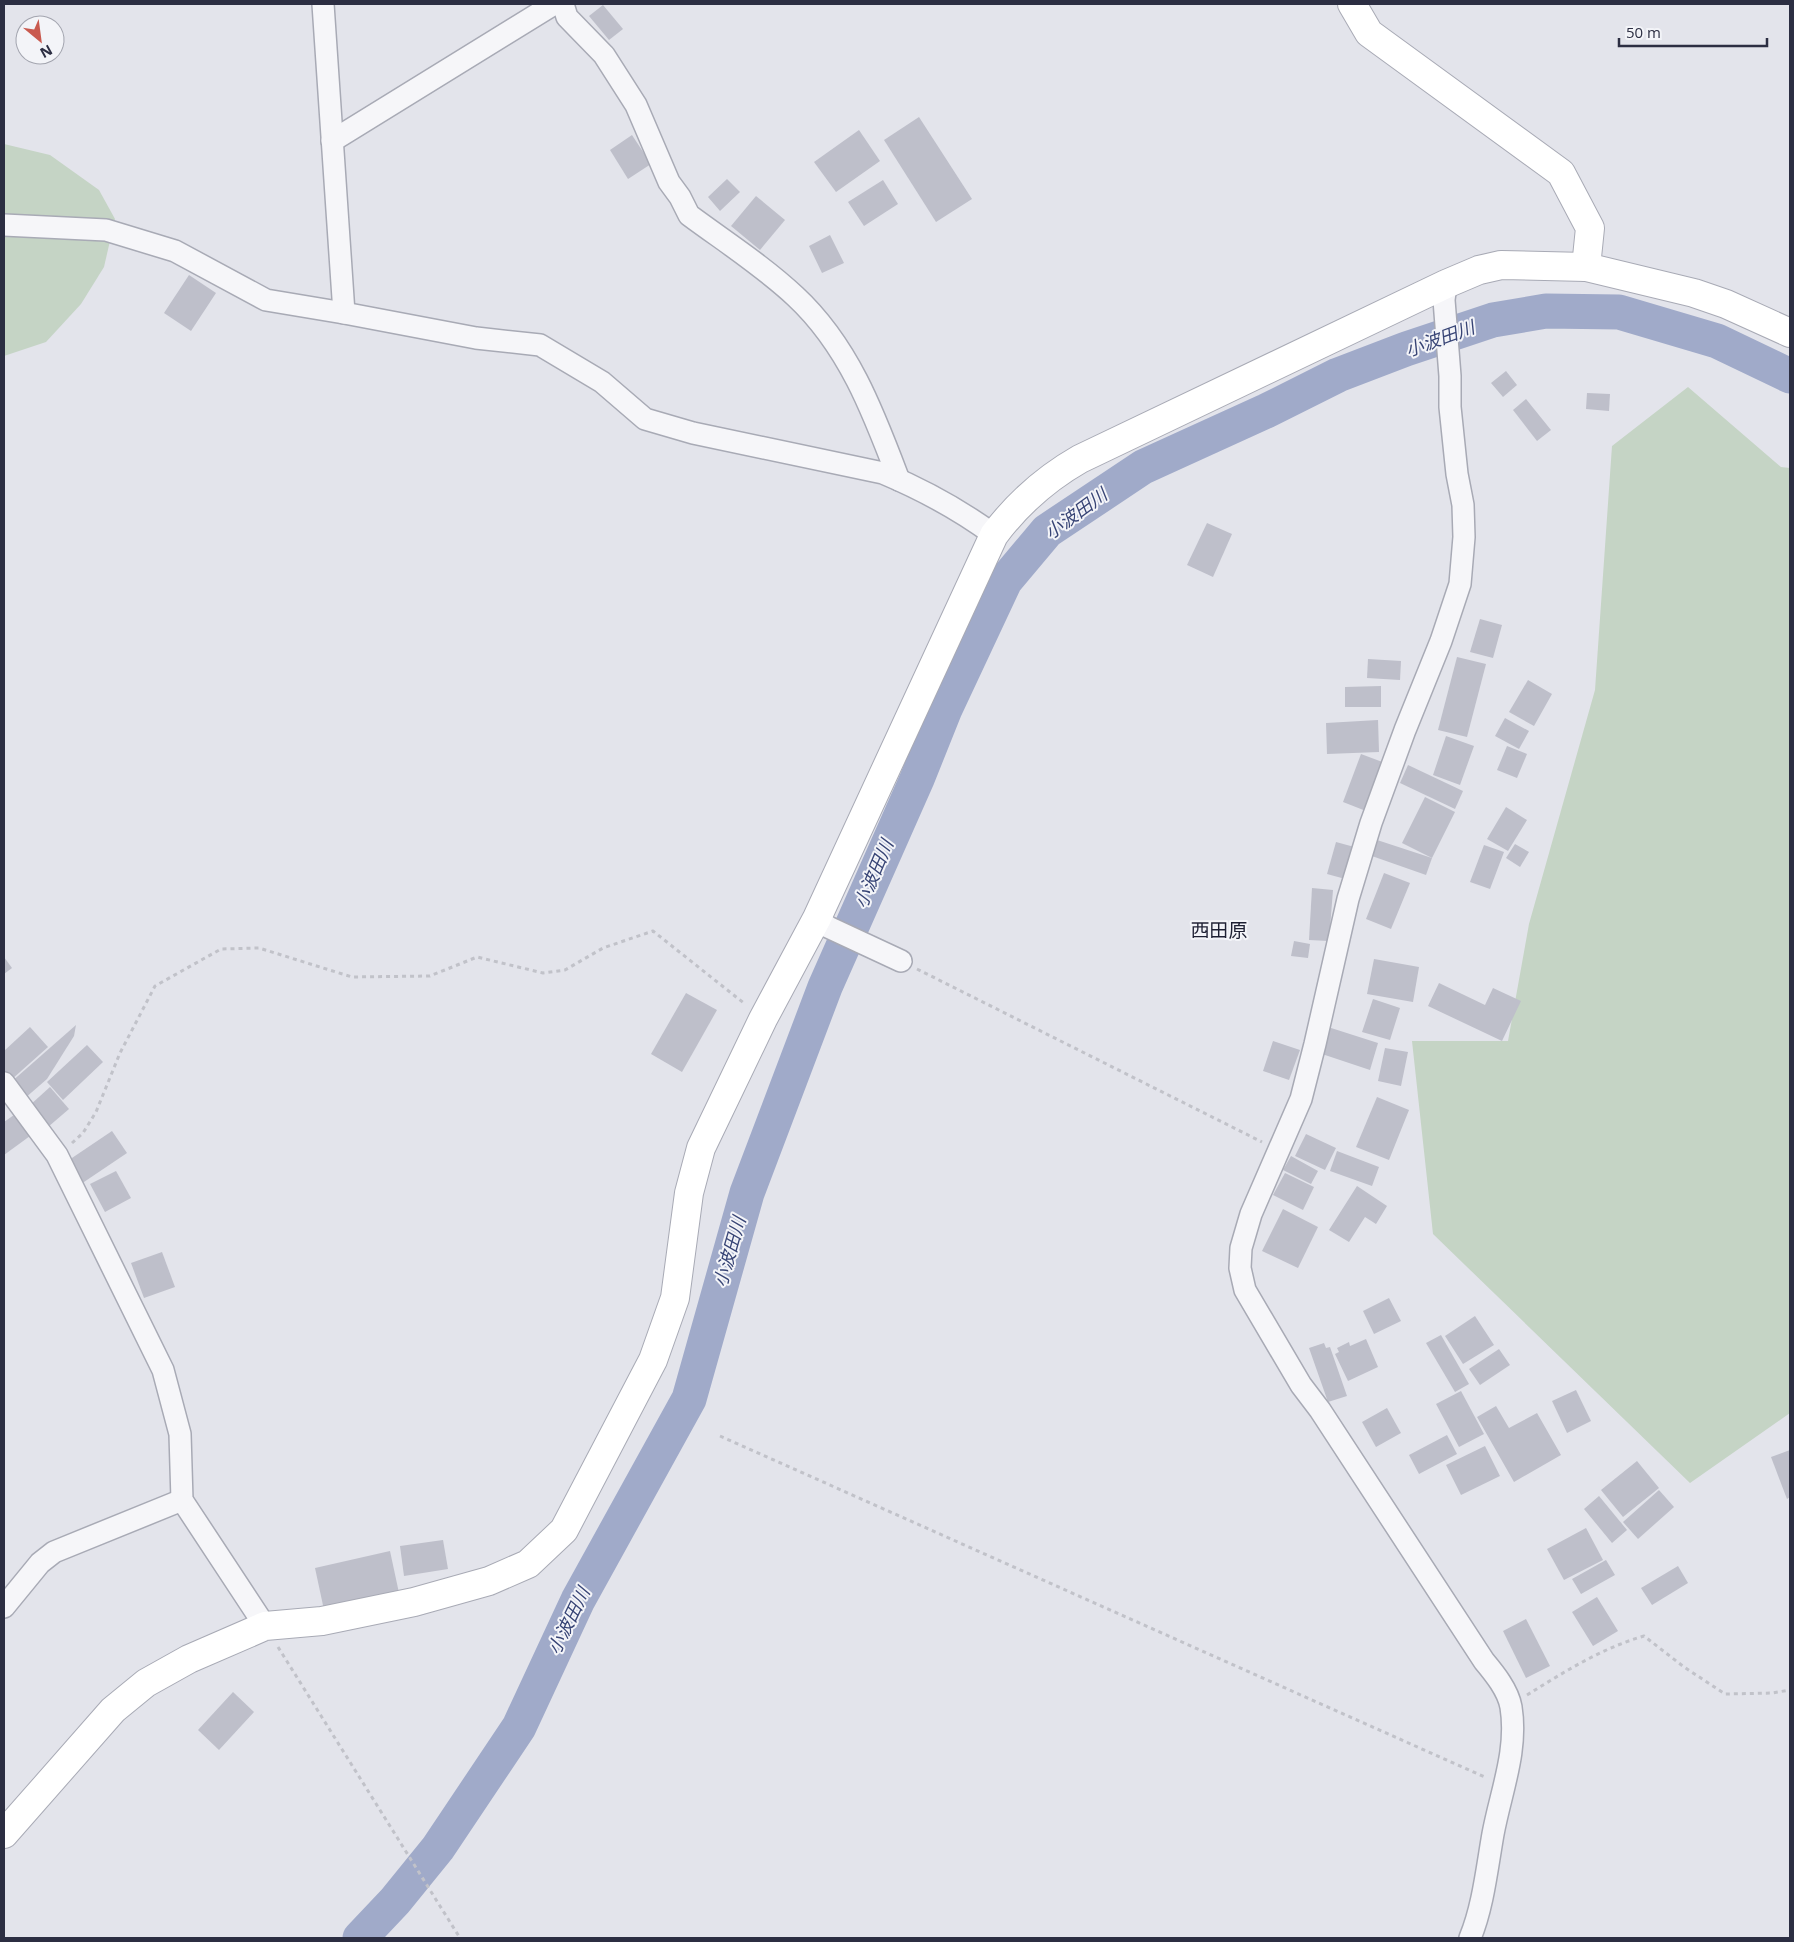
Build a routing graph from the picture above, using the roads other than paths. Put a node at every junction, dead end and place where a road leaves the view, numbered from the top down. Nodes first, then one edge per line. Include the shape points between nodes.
1 (323, 4) edge
2 (554, 4) edge
3 (563, 4) edge
4 (1352, 4) edge
5 (332, 141) junction
6 (4, 225) edge
7 (1586, 267) junction
8 (1445, 292) junction
9 (344, 313) junction
10 (1790, 332) edge
11 (899, 480) junction
12 (994, 535) junction
13 (822, 923) junction
14 (901, 961) road end
15 (4, 1082) edge
16 (182, 1500) junction
17 (4, 1607) edge
18 (265, 1626) junction
19 (4, 1834) edge
20 (1470, 1938) edge

1 - 5 street
2 - 5 street
3 - 11 street via 567,17 604,55 636,104 669,182 689,215 795,296 849,363 874,415
4 - 7 street via 1369,33 1561,173 1590,228
5 - 9 street
6 - 9 street via 106,230 175,251 266,300
7 - 8 street via 1501,264 1479,270
7 - 10 street via 1694,293
8 - 12 street via 1080,459 1049,477 1030,493
8 - 20 street via 1453,442 1464,505 1460,584 1371,823 1348,899 1301,1099 1245,1231 1240,1268 1245,1290 1301,1385 1506,1692 1513,1732 1510,1762
9 - 11 street via 476,338 540,345 602,382 645,419 692,433 883,473
11 - 12 street
12 - 13 street
13 - 14 street
13 - 18 street via 763,1018 701,1148 689,1193 675,1298 653,1360 564,1530 528,1564 489,1581 414,1602 322,1621
15 - 16 street via 57,1155 163,1370 180,1434
16 - 17 street via 54,1552
16 - 18 street
18 - 19 street via 189,1659 146,1683 113,1710

